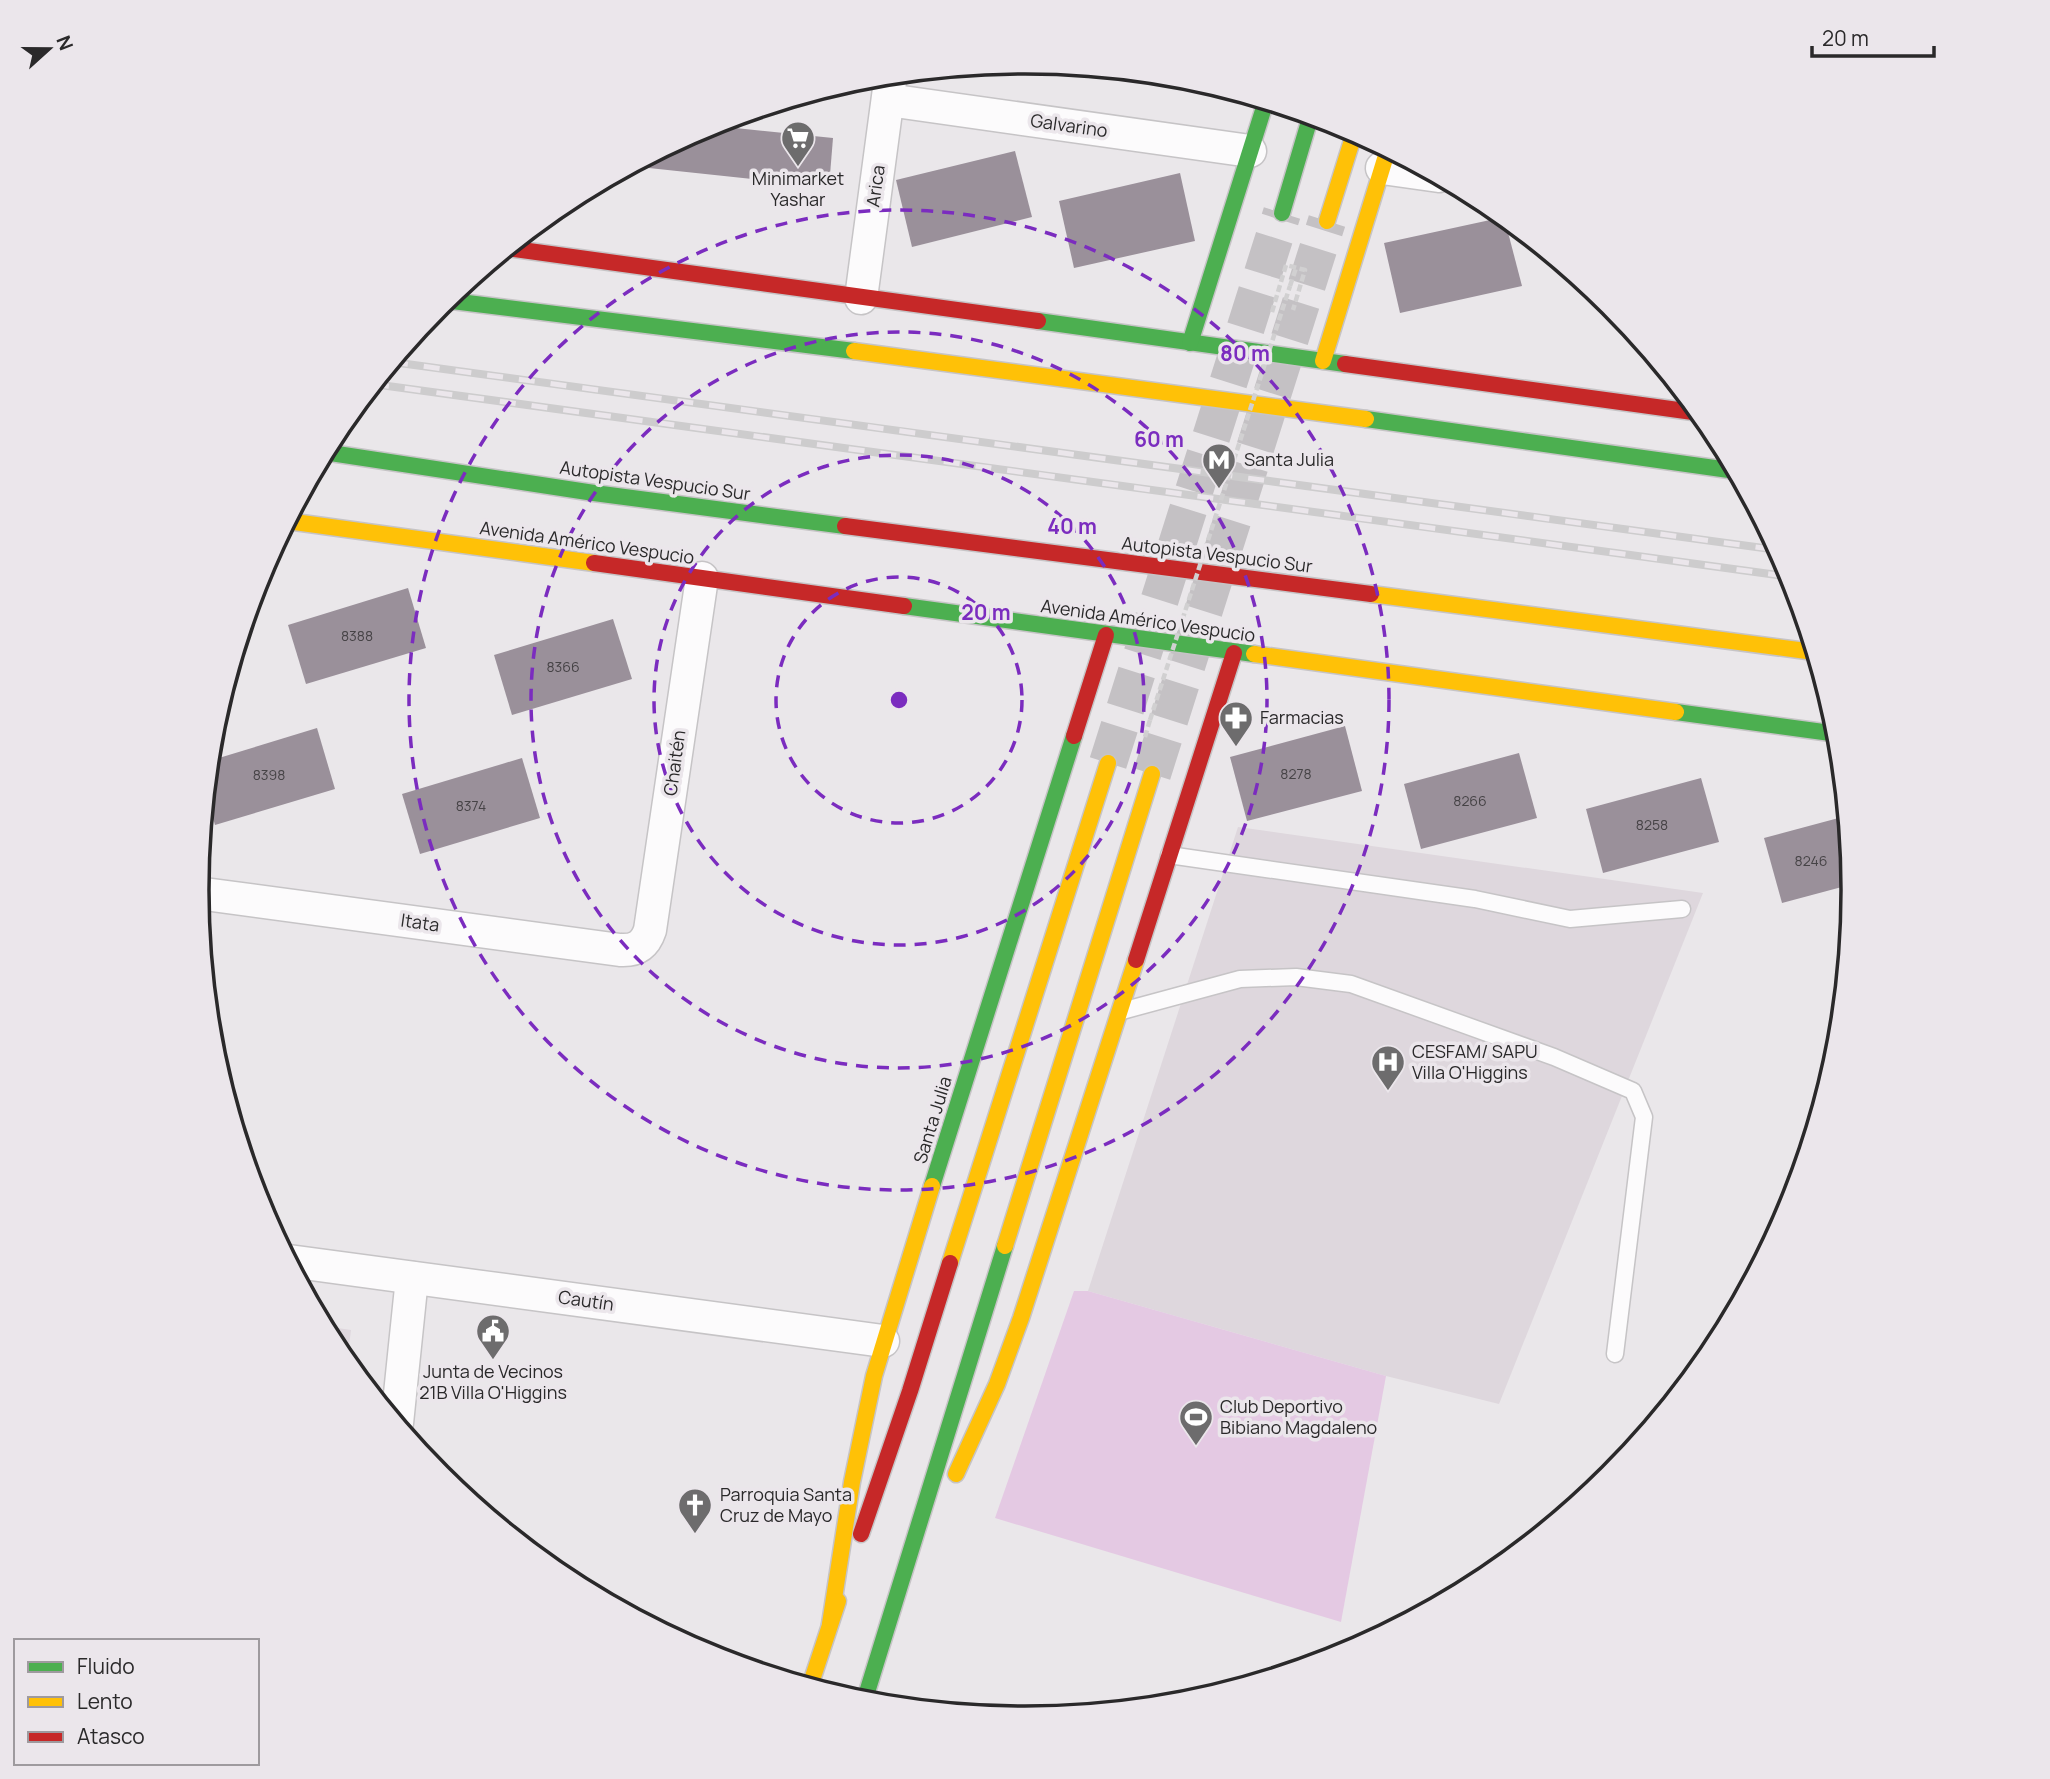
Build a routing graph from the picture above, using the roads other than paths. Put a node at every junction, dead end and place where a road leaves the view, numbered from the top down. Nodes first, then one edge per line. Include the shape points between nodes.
1 (889, 87) edge
2 (1263, 110) edge
3 (1308, 125) edge
4 (1351, 142) edge
5 (1250, 151) junction
6 (1385, 159) edge
7 (1282, 213) tunnel mouth
8 (1327, 221) tunnel mouth
9 (527, 243) edge
10 (862, 298) junction
11 (460, 302) edge
12 (1190, 343) junction
13 (1323, 361) junction
14 (1684, 410) edge
15 (336, 454) edge
16 (1724, 469) edge
17 (297, 522) edge
18 (702, 578) junction
19 (1106, 635) junction
20 (1805, 651) edge
21 (1234, 653) junction
22 (1825, 732) edge
23 (1108, 763) tunnel mouth
24 (1152, 775) tunnel mouth
25 (1168, 855) junction
26 (209, 895) edge
27 (1682, 909) dead end
28 (641, 946) joint
29 (1118, 1012) junction
30 (300, 1262) edge
31 (412, 1278) junction
32 (883, 1341) junction
33 (1615, 1354) dead end
34 (398, 1412) edge
35 (910, 1559) junction
36 (830, 1624) junction
37 (813, 1678) edge
38 (868, 1690) edge

1 - 5 street, Galvarino
1 - 10 street, Arica
2 - 5 main road
3 - 7 main road
4 - 8 main road
5 - 12 main road
6 - 13 main road
9 - 10 main road
10 - 12 main road
11 - 16 main road
12 - 13 main road
13 - 14 main road
15 - 20 main road, Autopista Vespucio Sur via 594,493
17 - 18 main road, Avenida Américo Vespucio
18 - 19 main road, Avenida Américo Vespucio
18 - 28 street, Chaitén via 650,930
19 - 21 main road, Avenida Américo Vespucio
19 - 32 main road, Santa Julia
21 - 22 main road, Avenida Américo Vespucio
21 - 25 main road
23 - 36 main road, Santa Julia via 910,1391
24 - 35 main road
25 - 27 lane via 1475,899 1570,919
25 - 29 main road
26 - 28 street, Itata via 620,950
29 - 33 lane via 1240,979 1296,977 1350,984 1633,1091 1644,1117
29 - 35 main road via 998,1384
30 - 31 street, Cautín
31 - 32 street, Cautín
31 - 34 street
32 - 36 main road, Santa Julia via 856,1453
35 - 38 main road
36 - 37 main road, Santa Julia

